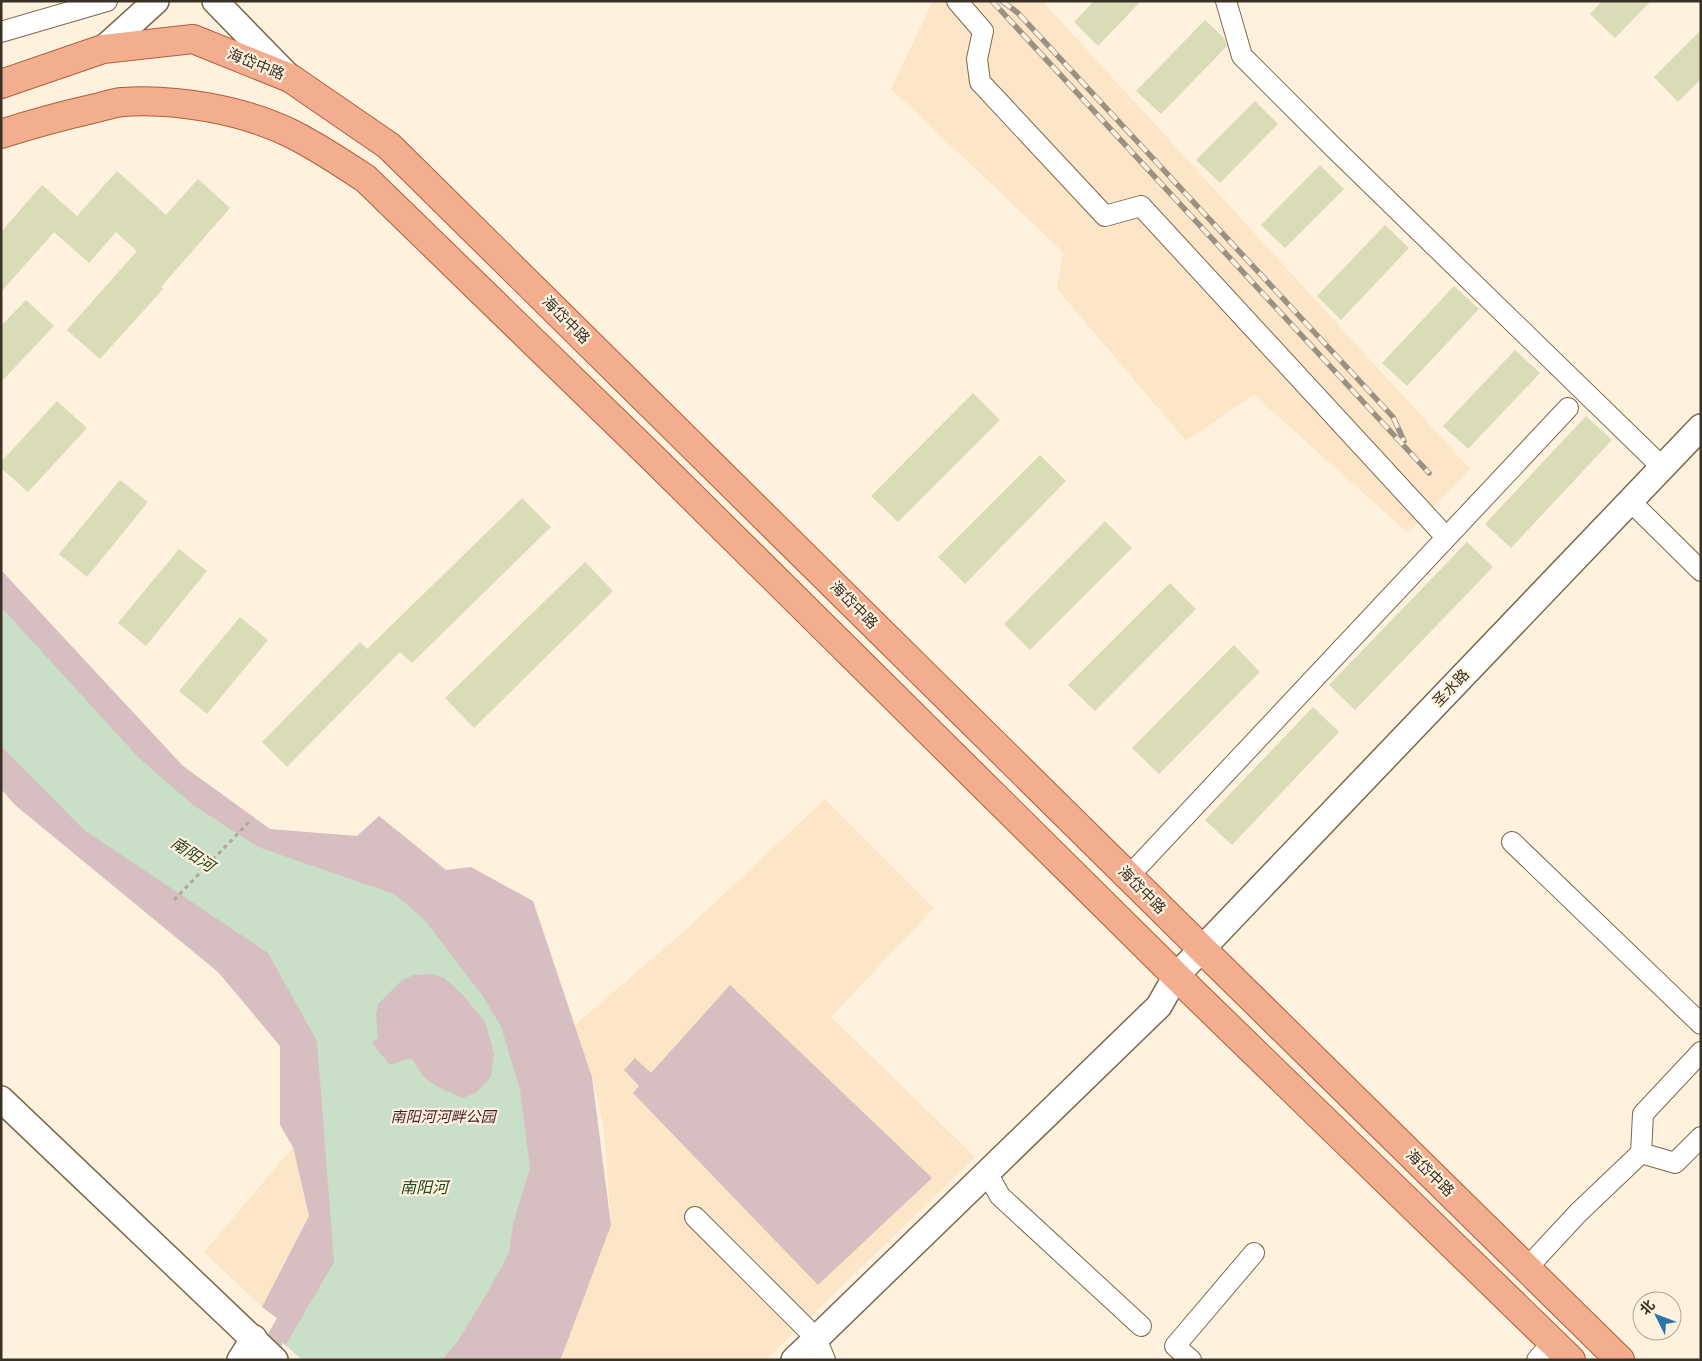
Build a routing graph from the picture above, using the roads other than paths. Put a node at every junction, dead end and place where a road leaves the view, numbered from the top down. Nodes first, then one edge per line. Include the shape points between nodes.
1 (106, 1) edge
2 (156, 1) edge
3 (215, 1) edge
4 (957, 1) edge
5 (1226, 1) edge
6 (1, 32) edge
7 (103, 49) junction
8 (290, 78) junction
9 (1, 84) edge
10 (1, 134) edge
11 (1568, 408) dead end
12 (1701, 427) edge
13 (1662, 467) junction
14 (1630, 500) junction
15 (1446, 537) junction
16 (1701, 571) edge
17 (1512, 842) dead end
18 (1128, 877) junction
19 (1202, 950) junction
20 (1176, 976) junction
21 (1701, 1024) edge
22 (1701, 1052) edge
23 (1, 1099) edge
24 (1701, 1137) edge
25 (1641, 1153) junction
26 (987, 1173) junction
27 (696, 1217) dead end
28 (1254, 1253) dead end
29 (1527, 1268) junction
30 (1141, 1326) dead end
31 (821, 1349) edge
32 (265, 1350) edge
33 (1554, 1354) edge
34 (240, 1360) edge
35 (794, 1360) edge
36 (1191, 1360) edge
37 (1620, 1360) edge

1 - 6 street
2 - 7 street
3 - 8 street
4 - 15 street via 983,31 977,60 980,82 1106,216 1140,206
5 - 13 street via 1242,56
7 - 8 main road, 海岱中路 via 193,39
7 - 9 main road, 海岱中路
8 - 18 main road, 海岱中路 via 390,146
10 - 20 main road via 51,118 121,102 172,103 249,118 290,133 330,154 366,179
11 - 15 street
12 - 13 street, 圣水路
13 - 14 street, 圣水路
14 - 16 street
14 - 19 street, 圣水路
15 - 18 street
17 - 21 street
18 - 19 main road, 海岱中路
19 - 20 street, 圣水路
19 - 29 main road, 海岱中路
20 - 26 street, 圣水路 via 1159,1006
20 - 33 main road
22 - 25 street via 1643,1114
23 - 32 street
24 - 25 street via 1675,1163
25 - 29 street via 1578,1213
26 - 30 street via 1000,1196
26 - 31 street, 圣水路
27 - 31 street
28 - 36 street via 1175,1346
29 - 37 main road, 海岱中路
31 - 35 street, 圣水路
32 - 34 street

